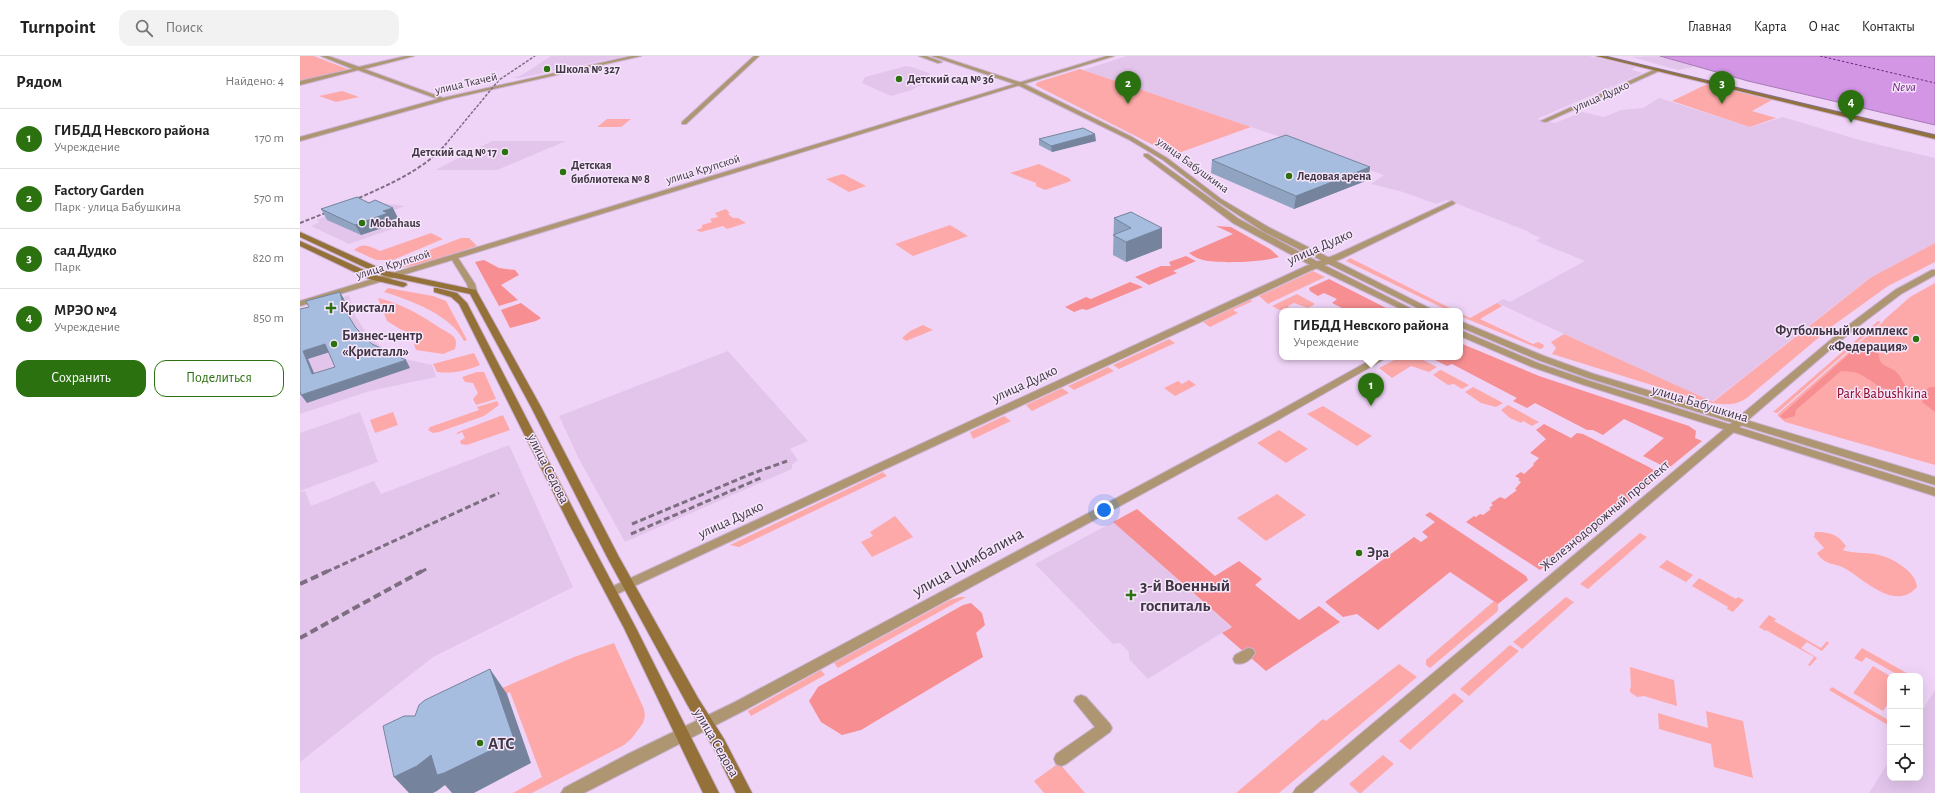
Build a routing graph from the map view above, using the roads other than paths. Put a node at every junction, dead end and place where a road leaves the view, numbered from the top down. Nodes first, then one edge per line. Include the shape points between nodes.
1 (322, 56) edge
2 (412, 56) edge
3 (639, 56) edge
4 (757, 56) edge
5 (921, 56) edge
6 (934, 56) edge
7 (1112, 56) edge
8 (1598, 56) edge
9 (358, 69) junction
10 (1658, 70) junction
11 (300, 83) edge
12 (1020, 84) junction
13 (1012, 87) junction
14 (442, 99) junction
15 (1544, 121) dead end
16 (684, 123) dead end
17 (1935, 138) edge
18 (300, 139) edge
19 (1452, 203) dead end
20 (300, 234) edge
21 (300, 243) edge
22 (454, 258) junction
23 (1328, 261) junction
24 (1317, 265) junction
25 (1935, 272) edge
26 (394, 276) junction
27 (380, 280) junction
28 (472, 292) junction
29 (300, 304) edge
30 (1406, 308) edge
31 (1425, 308) edge
32 (1463, 325) edge
33 (1463, 334) edge
34 (1377, 360) edge
35 (1736, 425) junction
36 (1935, 481) edge
37 (1935, 492) edge
38 (629, 584) junction
39 (611, 592) junction
40 (1081, 701) dead end
41 (706, 724) junction
42 (682, 735) junction
43 (1061, 759) dead end
44 (569, 793) edge
45 (711, 793) edge
46 (744, 793) edge
47 (1302, 793) edge

1 - 9 street
2 - 9 street
3 - 14 street, улица Ткачей
4 - 16 street
5 - 13 street, улица Бабушкина
6 - 12 street, улица Бабушкина
7 - 12 street, улица Крупской
8 - 10 main road
9 - 11 street
9 - 14 street
10 - 15 street, улица Дудко
10 - 17 main road
12 - 13 street, улица Крупской
12 - 23 street, улица Бабушкина via 1165,158 1246,218
13 - 22 street, улица Крупской
13 - 24 street, улица Бабушкина via 1155,160 1236,221
14 - 18 street, улица Ткачей
19 - 23 street, улица Дудко
20 - 26 main road
21 - 27 main road, улица Седова
22 - 26 street, улица Крупской
22 - 28 street, улица Седова via 471,284
23 - 24 street, улица Дудко
23 - 31 street, улица Бабушкина
24 - 30 street, улица Бабушкина
24 - 38 street, улица Дудко
25 - 35 street, Железнодорожный проспект via 1898,292 1848,329
26 - 27 street, улица Крупской
26 - 28 main road
27 - 29 street, улица Крупской
27 - 39 main road, улица Седова via 448,293 464,303
28 - 38 main road, улица Седова
32 - 35 street, улица Бабушкина via 1565,367
33 - 35 street, улица Бабушкина via 1553,372
34 - 41 street, улица Цимбалина
35 - 36 street, улица Бабушкина
35 - 37 street, улица Бабушкина
35 - 47 street, Железнодорожный проспект
38 - 39 street, улица Дудко
38 - 41 main road, улица Седова
39 - 42 main road, улица Седова
40 - 43 street via 1105,728
41 - 42 street, улица Цимбалина
41 - 46 main road, улица Седова
42 - 44 street, улица Цимбалина
42 - 45 main road, улица Седова

